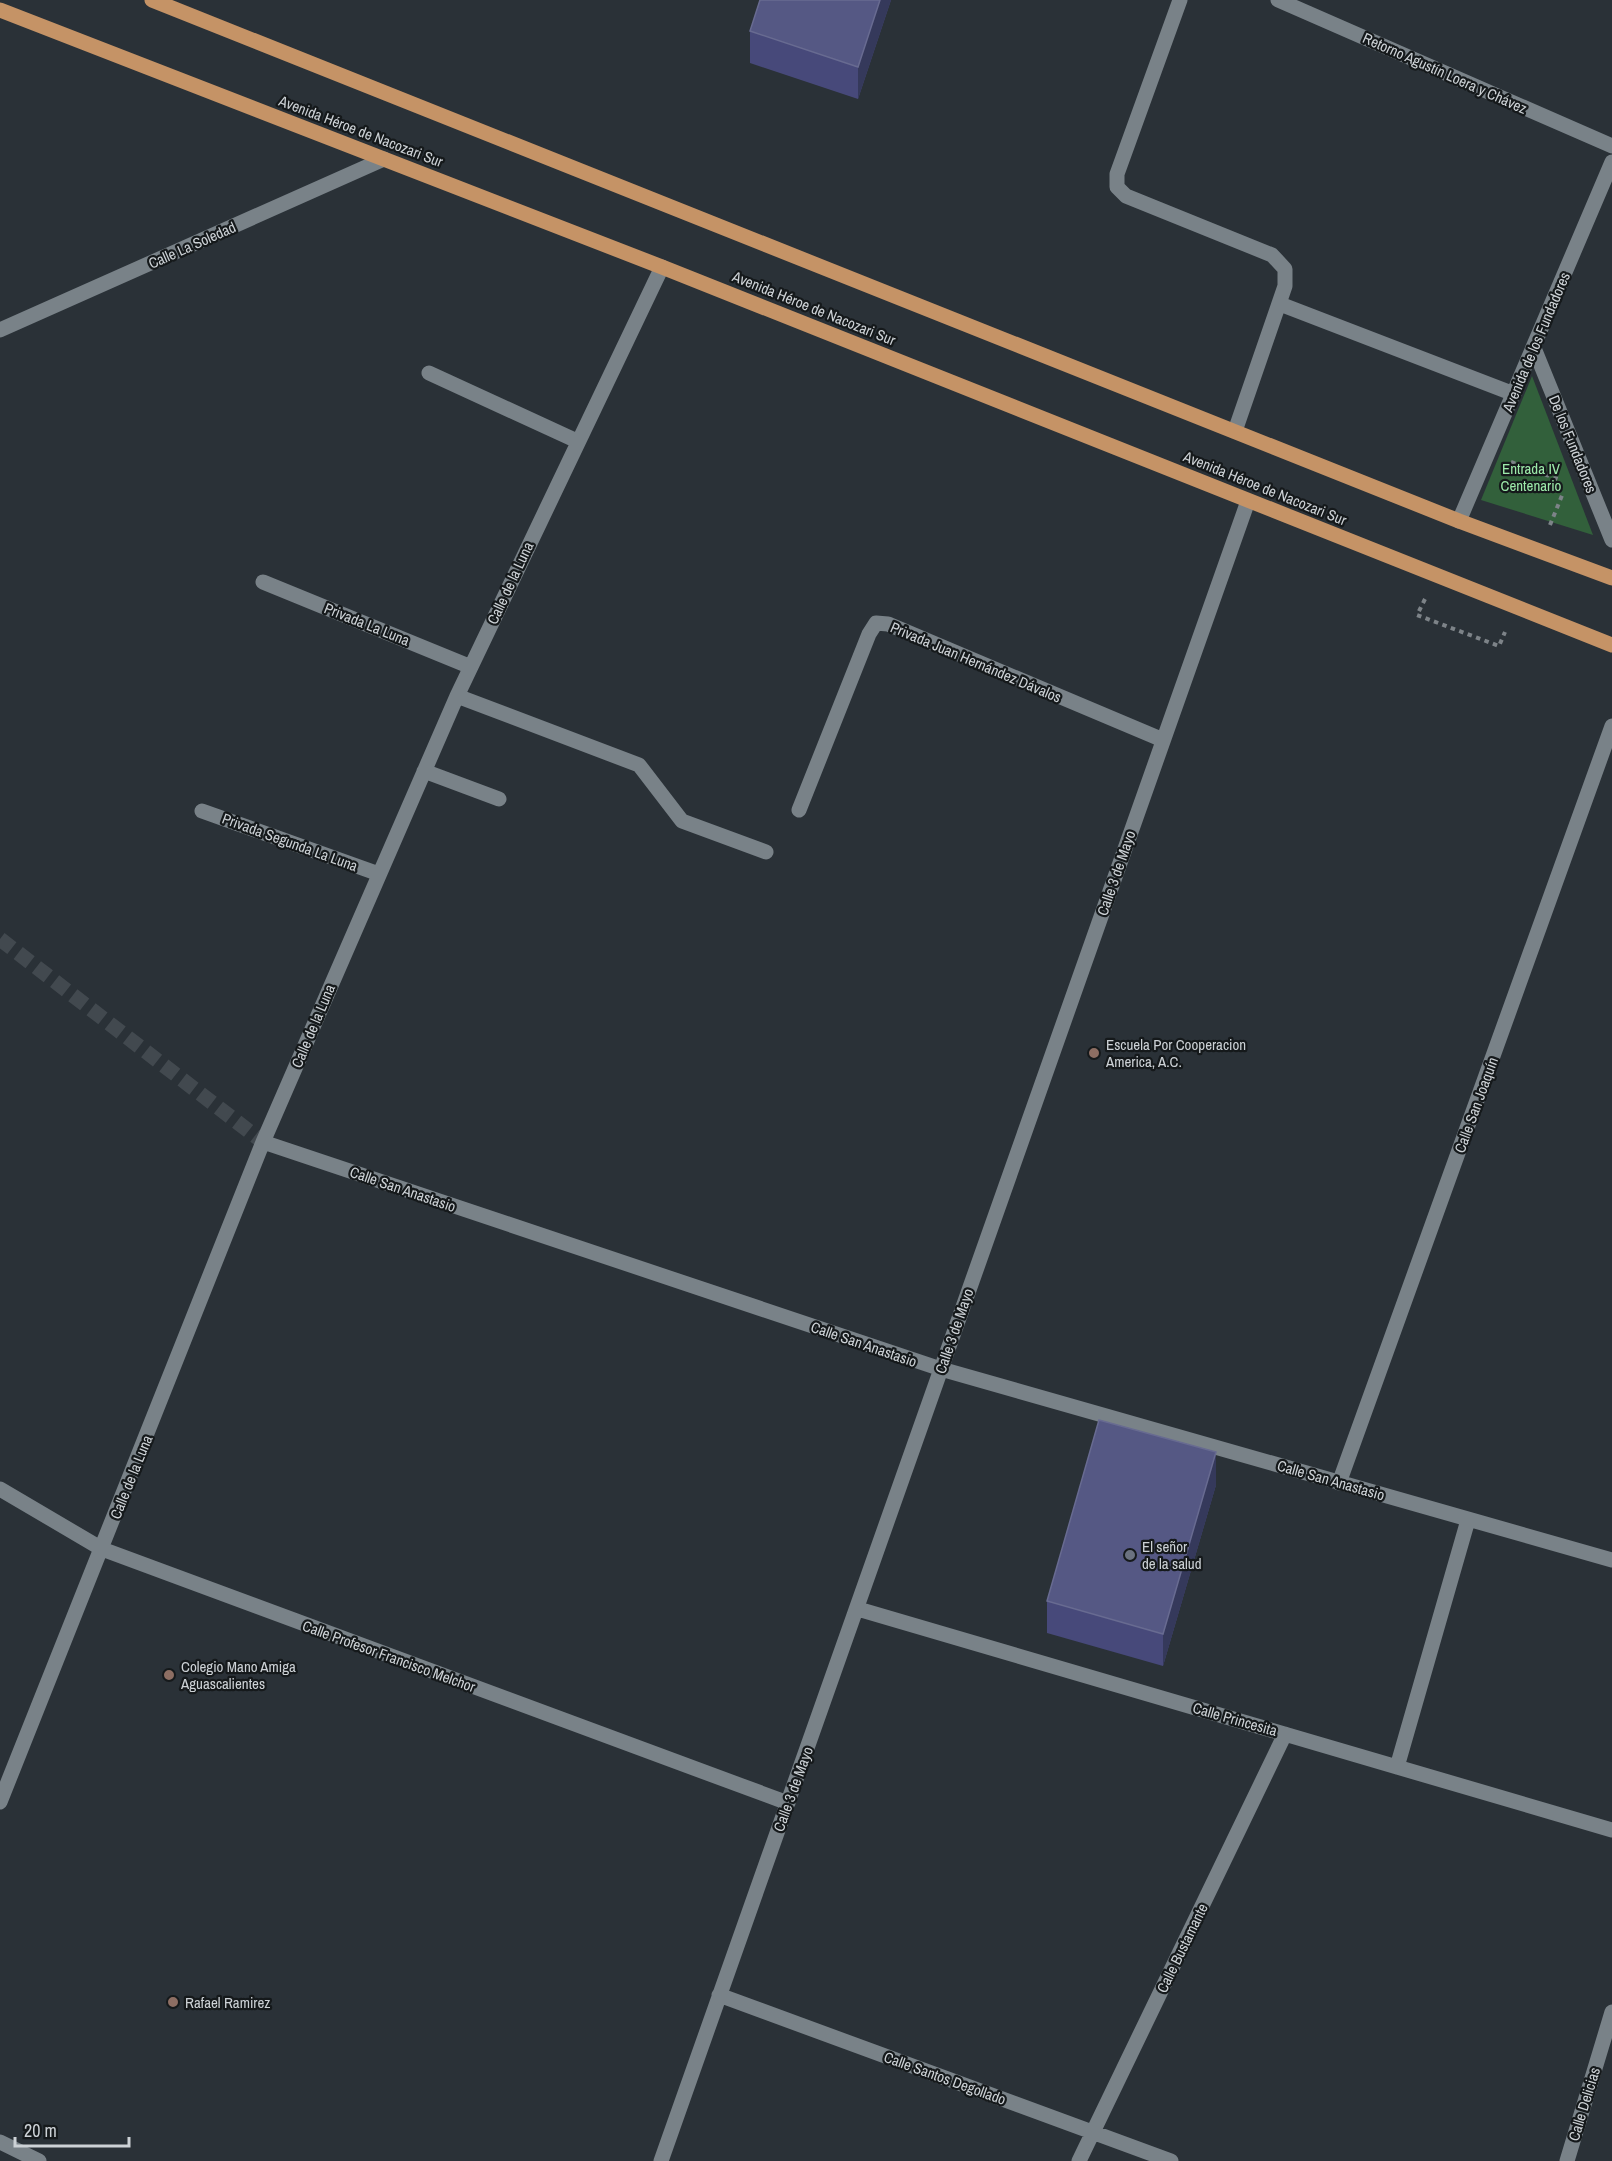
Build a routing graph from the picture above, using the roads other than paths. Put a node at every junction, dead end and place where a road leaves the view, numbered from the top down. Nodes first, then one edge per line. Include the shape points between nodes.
1 (152, 0) edge
2 (1180, 0) edge
3 (1278, 0) edge
4 (0, 10) edge
5 (1612, 146) edge
6 (384, 159) junction
7 (1612, 162) edge
8 (662, 267) junction
9 (1280, 304) junction
10 (0, 330) edge
11 (1534, 348) junction
12 (429, 373) dead end
13 (1514, 394) junction
14 (1235, 431) junction
15 (578, 441) junction
16 (1248, 501) junction
17 (1459, 521) junction
18 (1612, 540) edge
19 (1612, 578) edge
20 (263, 582) dead end
21 (1612, 645) edge
22 (471, 667) junction
23 (457, 696) junction
24 (1612, 726) edge
25 (1163, 740) junction
26 (424, 771) junction
27 (499, 799) dead end
28 (799, 810) dead end
29 (202, 811) dead end
30 (766, 852) dead end
31 (379, 874) junction
32 (263, 1142) junction
33 (941, 1369) junction
34 (1339, 1483) junction
35 (0, 1489) edge
36 (1468, 1520) junction
37 (102, 1549) junction
38 (1612, 1560) edge
39 (858, 1609) junction
40 (1285, 1734) junction
41 (1397, 1767) junction
42 (0, 1802) edge
43 (788, 1803) junction
44 (1612, 1830) edge
45 (719, 1995) junction
46 (1612, 2012) edge
47 (1092, 2132) junction
48 (0, 2142) edge
49 (39, 2161) edge
50 (661, 2161) edge
51 (1079, 2161) edge
52 (1171, 2161) edge
53 (1567, 2161) edge

1 - 14 main road
2 - 9 street via 1117,174 1117,187 1126,196 1272,255 1285,269
3 - 5 street, Retorno Agustín Loera y Chávez
4 - 6 main road, Avenida Héroe de Nacozari Sur
6 - 8 main road, Avenida Héroe de Nacozari Sur
6 - 10 street, Calle La Soledad
7 - 11 street, Avenida de los Fundadores
8 - 15 street, Calle de la Luna
8 - 16 main road, Avenida Héroe de Nacozari Sur
9 - 13 street
9 - 14 street
11 - 13 street, Avenida de los Fundadores
11 - 18 street, De los Fundadores
12 - 15 street
13 - 17 street, Avenida de los Fundadores
14 - 17 main road
15 - 22 street, Calle de la Luna
16 - 21 main road, Avenida Héroe de Nacozari Sur
16 - 25 street, Calle 3 de Mayo
17 - 19 main road
20 - 22 street, Privada La Luna
22 - 23 street, Calle de la Luna
23 - 26 street, Calle de la Luna
23 - 30 street via 639,765 682,821
24 - 34 street, Calle San Joaquín
25 - 28 street, Privada Juan Hernández Dávalos via 888,624 876,623
25 - 33 street, Calle 3 de Mayo
26 - 27 street
26 - 31 street, Calle de la Luna
29 - 31 street, Privada Segunda La Luna
31 - 32 street, Calle de la Luna
32 - 33 street, Calle San Anastasio
32 - 37 street, Calle de la Luna
33 - 34 street, Calle San Anastasio
33 - 39 street, Calle 3 de Mayo
34 - 36 street, Calle San Anastasio
35 - 37 street, Calle Profesor Francisco Melchor
36 - 38 street, Calle San Anastasio
36 - 41 street
37 - 42 street, Calle de la Luna
37 - 43 street, Calle Profesor Francisco Melchor
39 - 40 street, Calle Princesita
39 - 43 street, Calle 3 de Mayo
40 - 41 street, Calle Princesita
40 - 47 street, Calle Bustamante
41 - 44 street, Calle Princesita
43 - 45 street, Calle 3 de Mayo
45 - 47 street, Calle Santos Degollado
45 - 50 street, Calle 3 de Mayo
46 - 53 street, Calle Delicias
47 - 51 street, Calle Bustamante
47 - 52 street, Calle Santos Degollado
48 - 49 street

